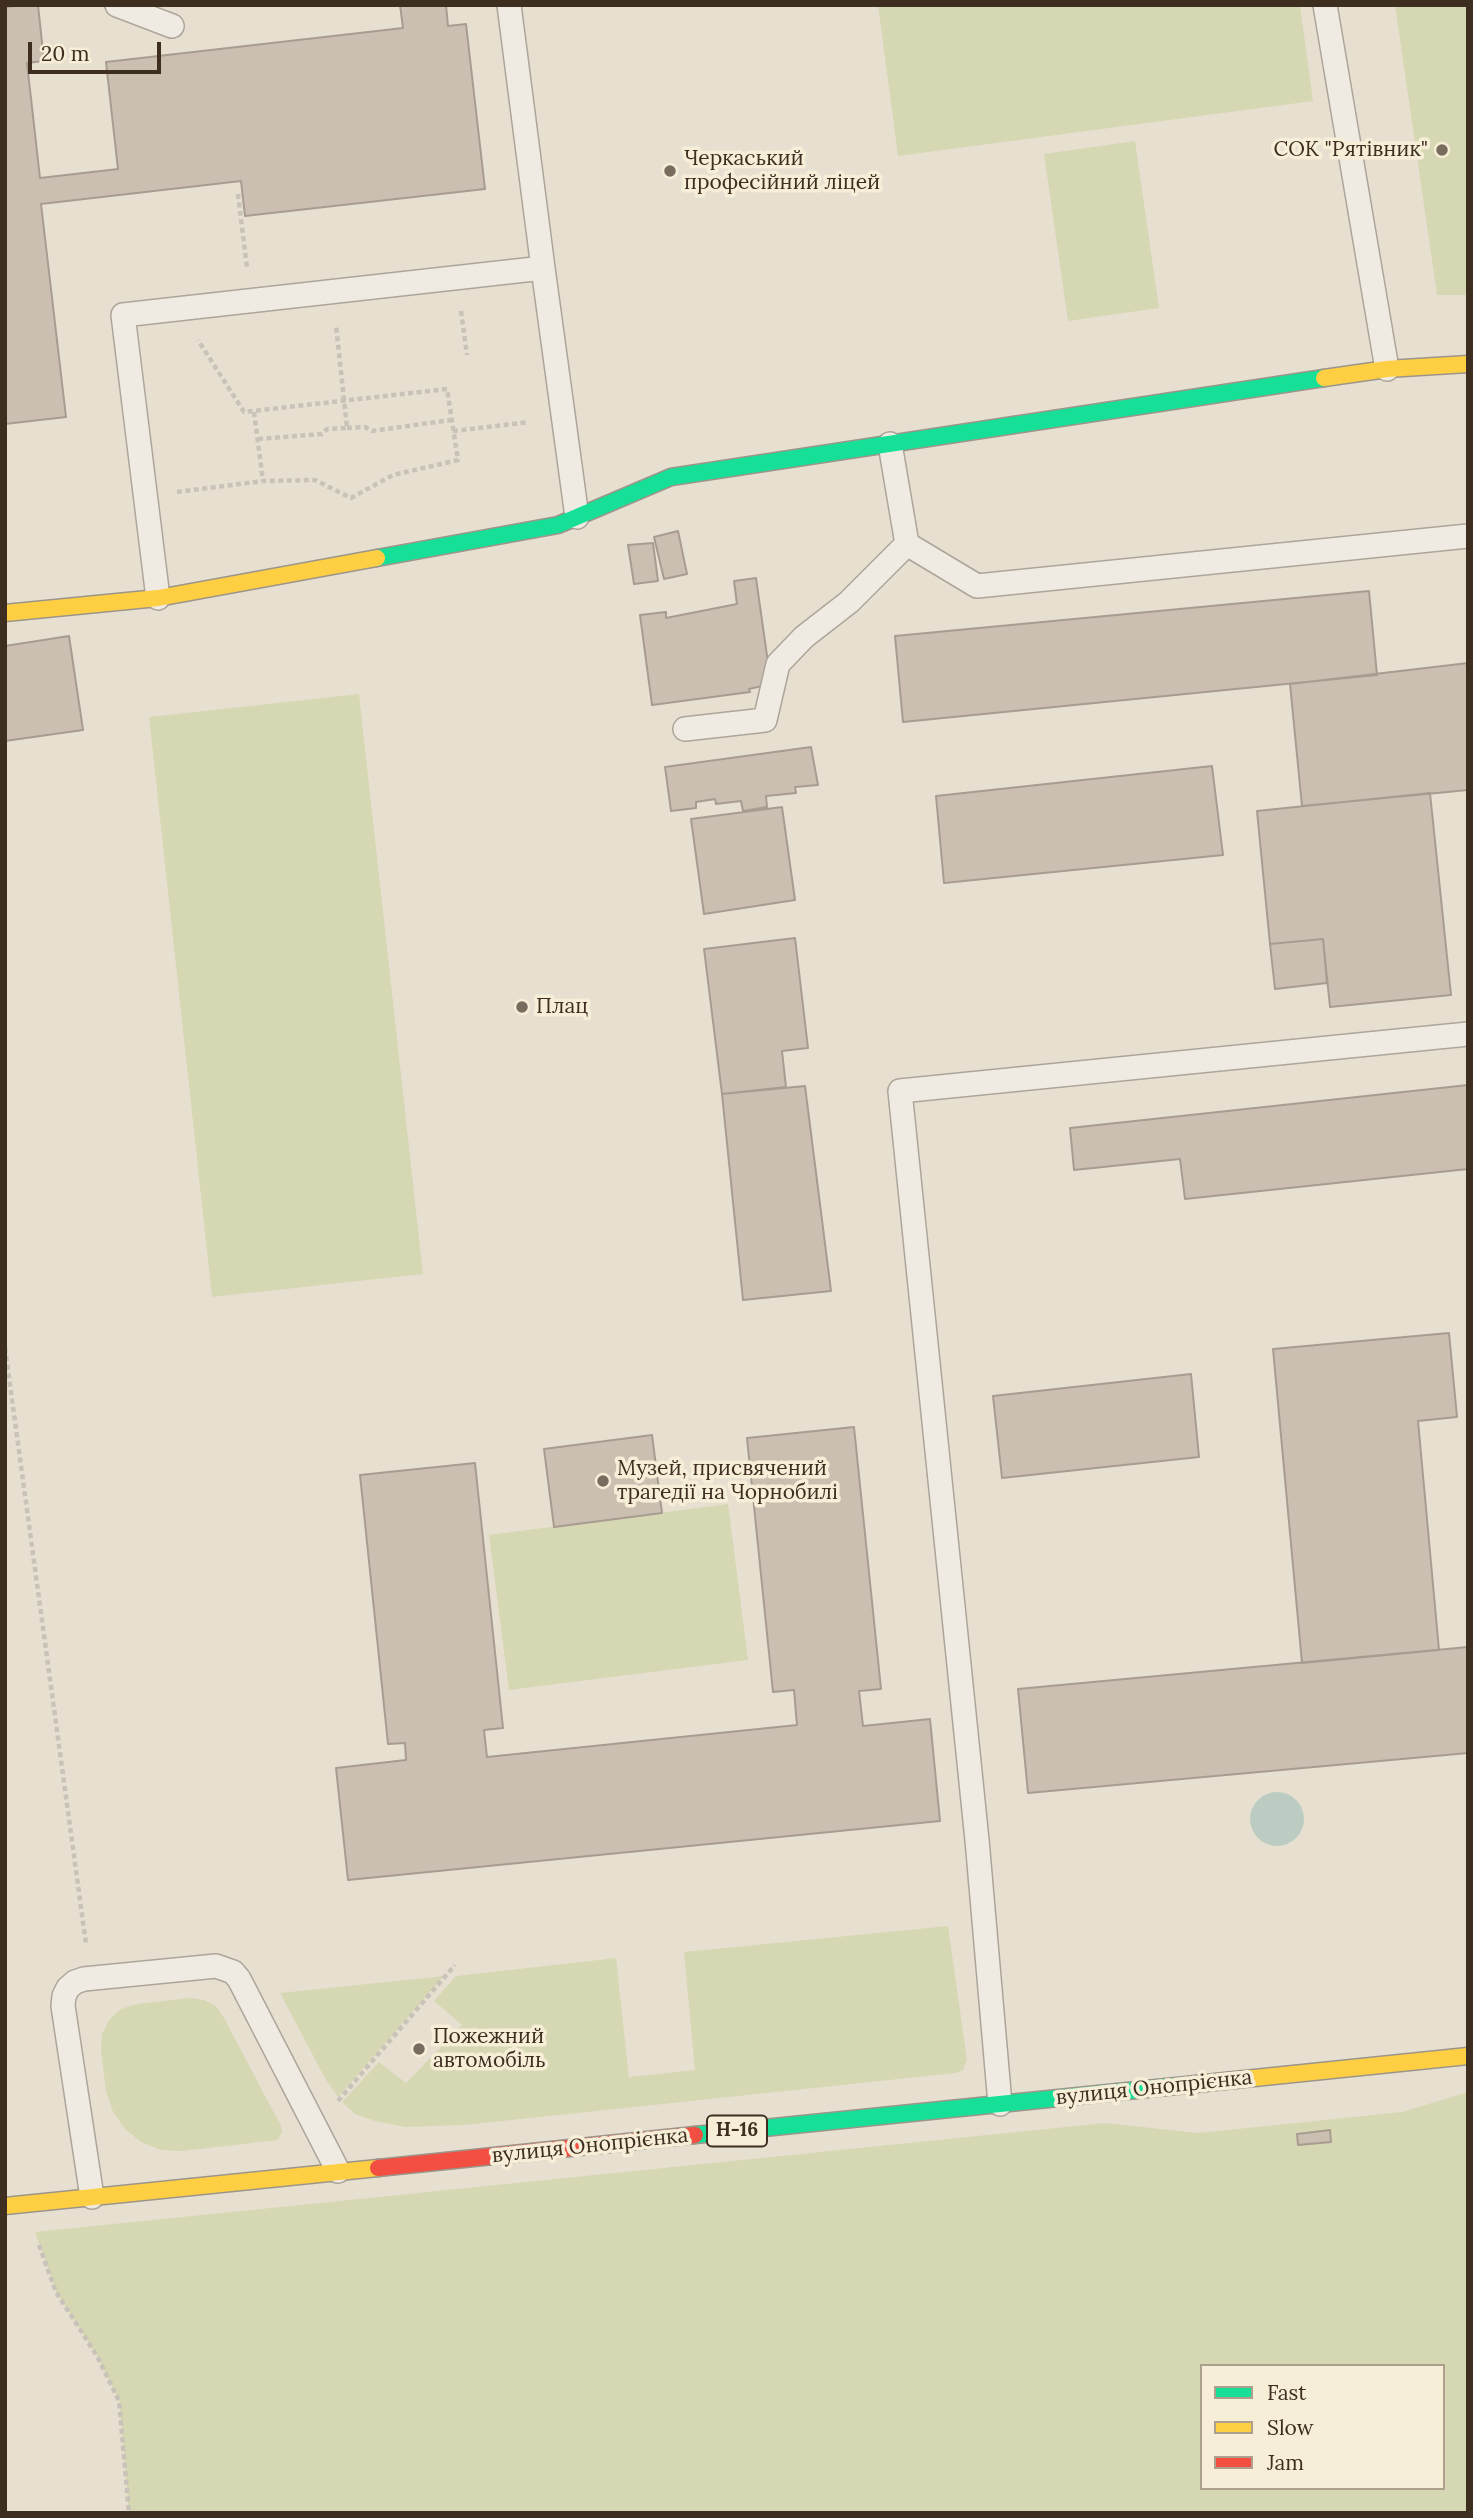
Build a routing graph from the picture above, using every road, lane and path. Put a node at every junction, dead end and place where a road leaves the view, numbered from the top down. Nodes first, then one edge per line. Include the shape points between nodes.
1 (117, 5) edge
2 (509, 5) edge
3 (1325, 5) edge
4 (172, 26) dead end
5 (238, 194) dead end
6 (543, 268) junction
7 (457, 279) junction
8 (332, 292) junction
9 (251, 301) junction
10 (179, 309) junction
11 (467, 355) dead end
12 (1468, 364) edge
13 (1387, 369) junction
14 (345, 401) junction
15 (254, 412) junction
16 (564, 417) junction
17 (452, 420) junction
18 (348, 428) junction
19 (453, 431) junction
20 (258, 439) junction
21 (890, 444) junction
22 (263, 481) junction
23 (145, 496) junction
24 (578, 517) junction
25 (1468, 536) edge
26 (907, 544) junction
27 (158, 597) junction
28 (5, 613) edge
29 (685, 729) dead end
30 (1468, 1034) edge
31 (5, 1348) edge
32 (455, 1965) dead end
33 (91, 1979) junction
34 (1468, 2056) edge
35 (338, 2102) dead end
36 (1000, 2104) junction
37 (338, 2171) junction
38 (92, 2197) junction
39 (24, 2204) junction
40 (5, 2206) edge
41 (129, 2513) edge

1 - 4 lane
2 - 6 lane
3 - 13 lane
5 - 9 path
6 - 7 lane
6 - 16 lane
7 - 8 lane
7 - 11 path
8 - 9 lane
8 - 14 path
9 - 10 lane
10 - 15 path via 243,412
10 - 23 lane via 123,314
12 - 13 street
13 - 21 street
14 - 15 path
14 - 17 path via 447,389
14 - 18 path
15 - 20 path
16 - 19 path
16 - 24 lane
17 - 18 path via 372,431
17 - 19 path
18 - 20 path
19 - 22 path via 458,460 393,475 351,498 315,480
20 - 22 path
21 - 24 street via 671,477
21 - 26 lane
22 - 23 path
23 - 27 lane
24 - 27 street via 558,526
25 - 26 lane via 977,586
26 - 29 lane via 778,664 765,720
27 - 28 street
30 - 36 lane via 900,1091
31 - 33 path
32 - 35 path
33 - 37 lane via 216,1966 233,1972
33 - 38 lane via 68,1988 63,2006
34 - 36 street, вулиця Онопрієнка / Н-16
36 - 37 street, вулиця Онопрієнка / Н-16
37 - 38 street, вулиця Онопрієнка / Н-16
38 - 39 street, вулиця Онопрієнка / Н-16
39 - 40 street, вулиця Онопрієнка / Н-16
39 - 41 path via 56,2292 119,2401

